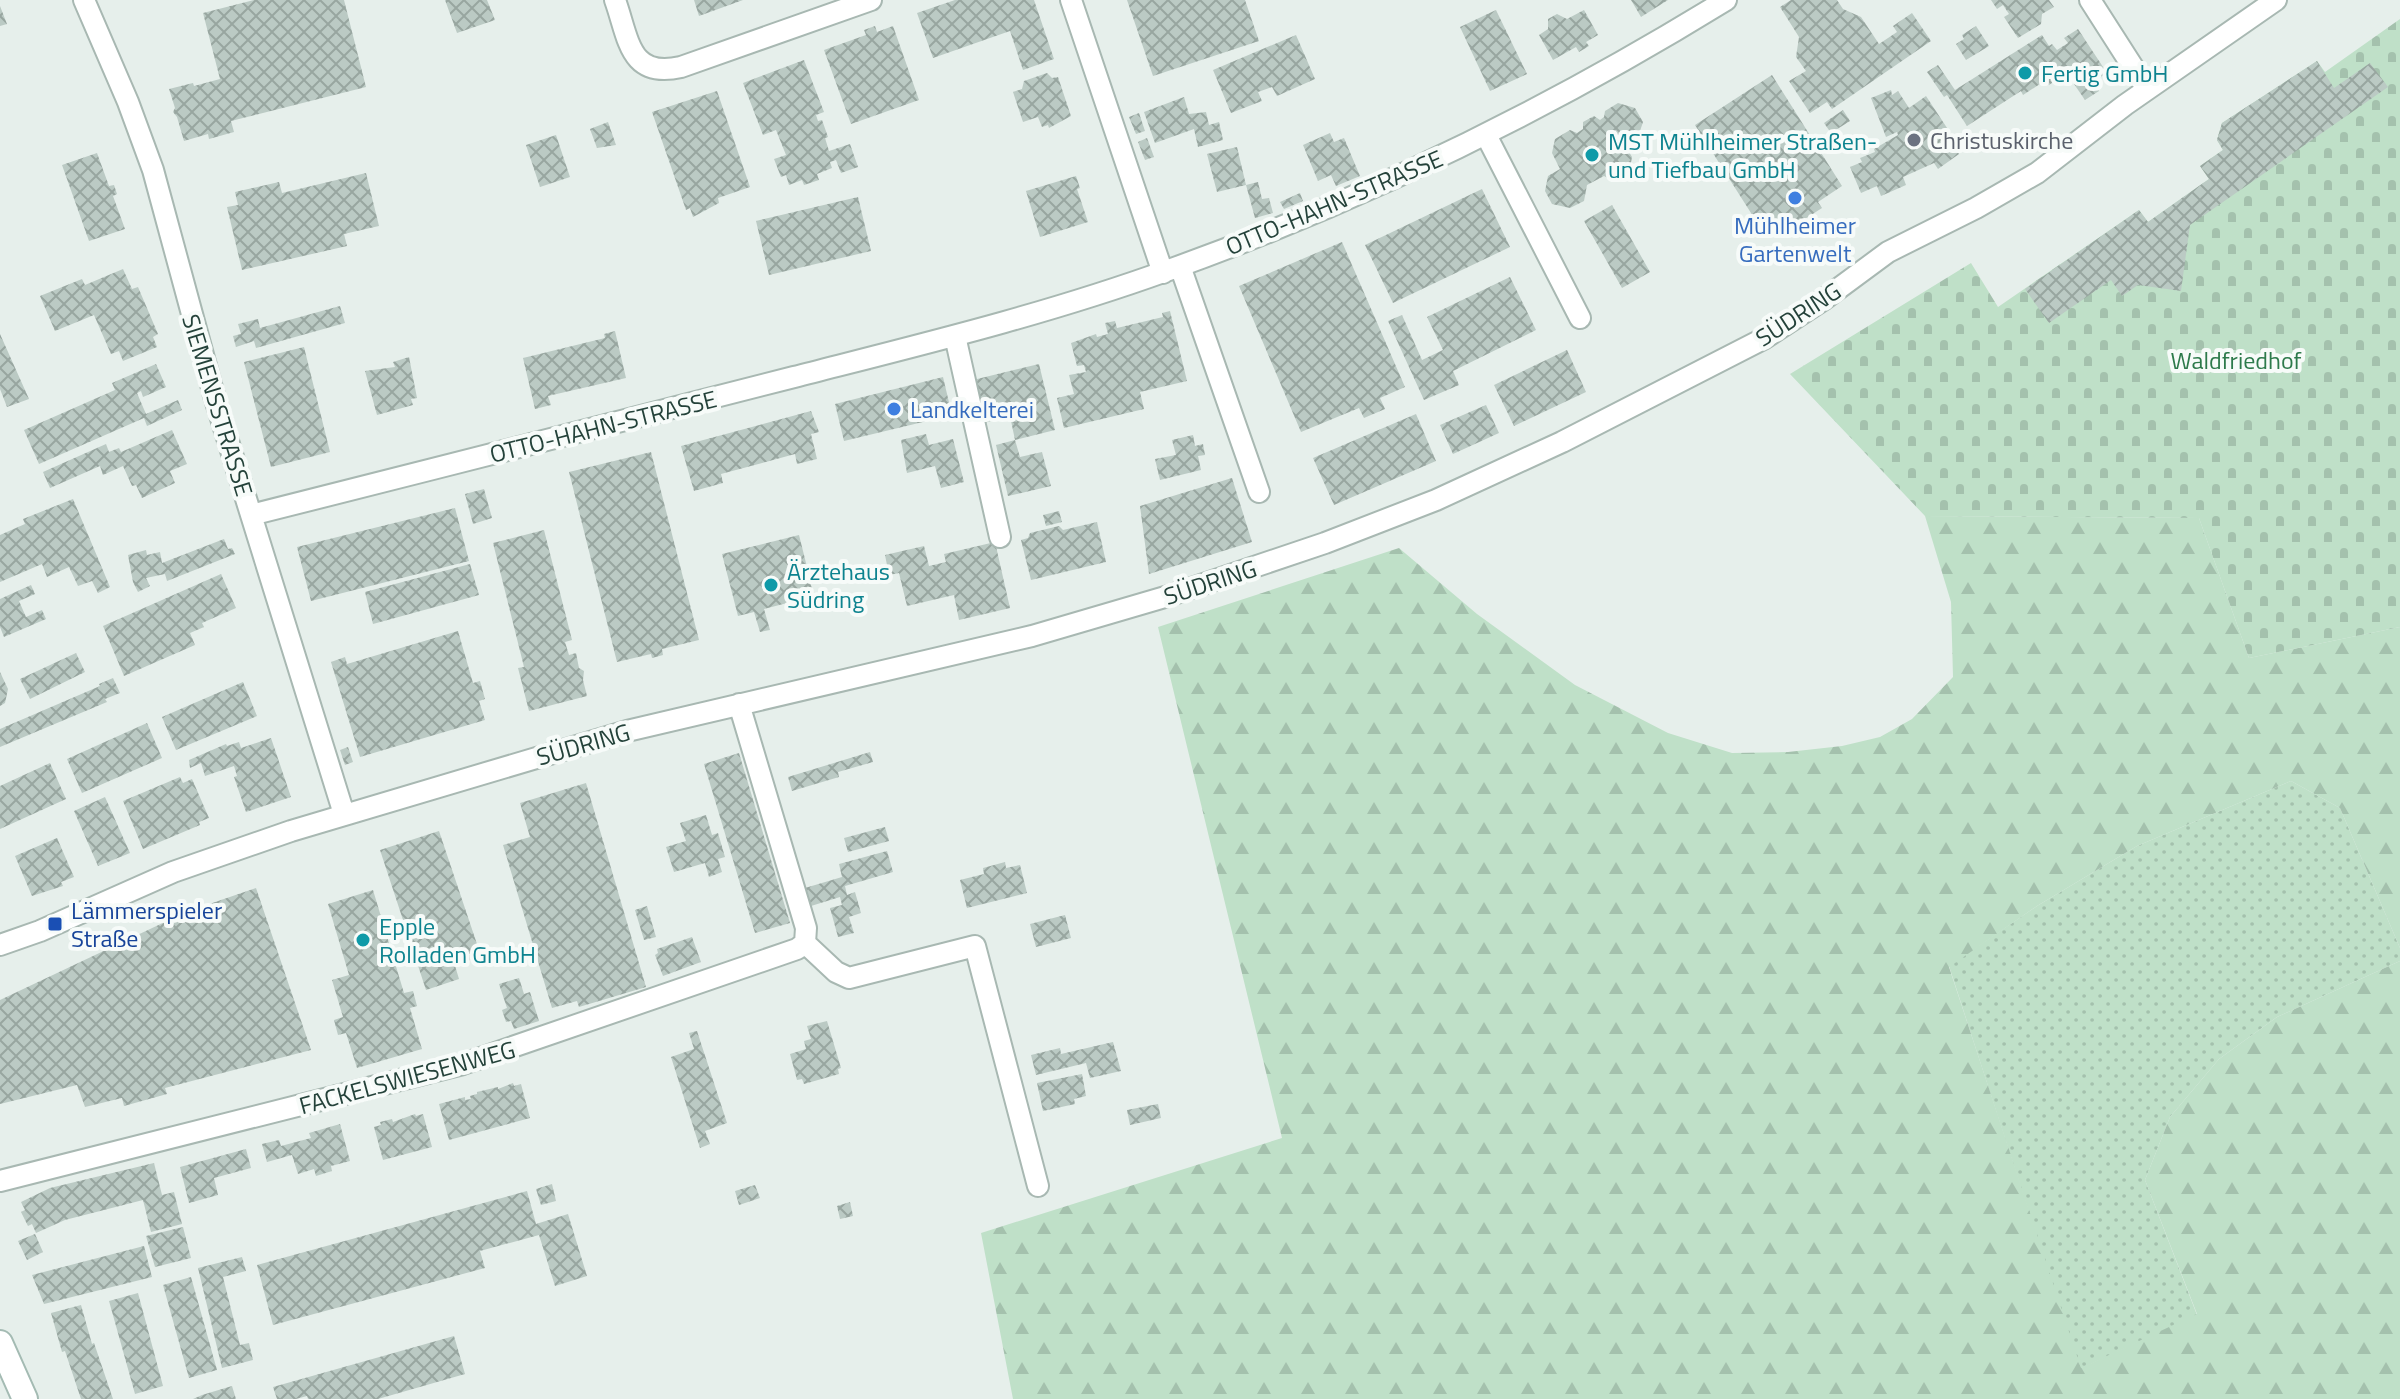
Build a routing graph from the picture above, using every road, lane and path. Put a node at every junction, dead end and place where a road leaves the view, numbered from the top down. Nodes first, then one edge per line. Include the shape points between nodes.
1 (84, 0) edge
2 (615, 0) edge
3 (871, 0) edge
4 (1071, 0) edge
5 (1726, 0) edge
6 (2090, 0) edge
7 (2276, 0) edge
8 (2147, 89) junction
9 (1486, 135) junction
10 (1172, 269) junction
11 (1580, 318) dead end
12 (955, 336) junction
13 (1259, 492) dead end
14 (251, 515) junction
15 (1000, 537) dead end
16 (739, 704) junction
17 (344, 814) junction
18 (40, 931) junction
19 (805, 943) junction
20 (0, 945) edge
21 (0, 956) edge
22 (0, 1181) edge
23 (1038, 1186) dead end
24 (0, 1343) edge
25 (25, 1399) edge

1 - 14 street, SIEMENSSTRASSE via 153,170
2 - 3 street via 639,61 660,71
4 - 10 street
5 - 9 street, OTTO-HAHN-STRASSE
6 - 8 street
7 - 8 street, SÜDRING
8 - 16 street, SÜDRING via 2037,173 1888,252 1765,338 1436,500 1141,604 986,648
9 - 10 street, OTTO-HAHN-STRASSE via 1399,177
9 - 11 street
10 - 12 street, OTTO-HAHN-STRASSE
10 - 13 street
12 - 14 street, OTTO-HAHN-STRASSE
12 - 15 street
14 - 17 street, SIEMENSSTRASSE
16 - 17 street, SÜDRING via 627,731
16 - 19 street via 806,928
17 - 18 street, SÜDRING via 173,872
18 - 20 street, SÜDRING
18 - 21 street, SÜDRING
19 - 22 street, FACKELSWIESENWEG via 789,953 463,1064
19 - 23 street via 849,978 975,946
24 - 25 main road

